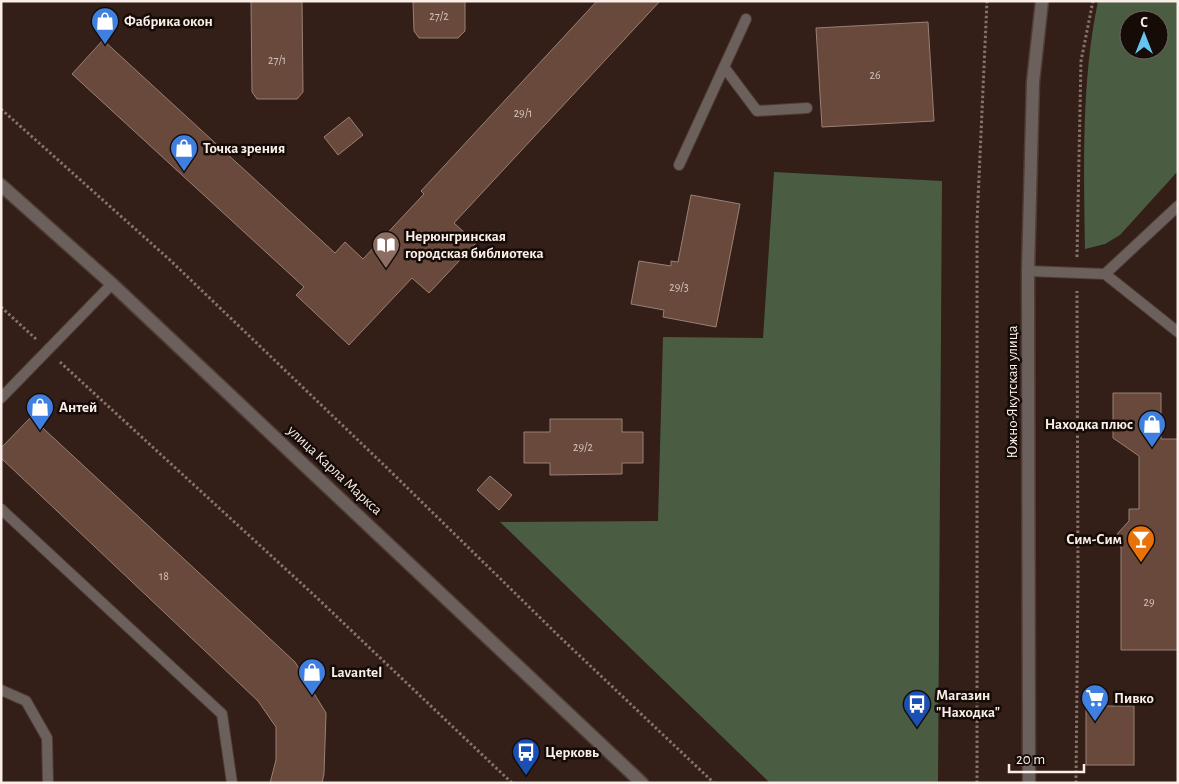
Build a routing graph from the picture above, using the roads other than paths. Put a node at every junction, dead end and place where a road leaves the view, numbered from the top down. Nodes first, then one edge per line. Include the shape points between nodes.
1 (1042, 1) edge
2 (746, 18) dead end
3 (724, 67) junction
4 (807, 108) dead end
5 (679, 165) dead end
6 (1, 185) edge
7 (1178, 206) edge
8 (1028, 271) junction
9 (1105, 274) junction
10 (112, 284) junction
11 (1178, 332) edge
12 (1, 398) edge
13 (1, 509) edge
14 (1, 690) edge
15 (48, 783) edge
16 (232, 783) edge
17 (642, 783) edge
18 (1028, 783) edge

1 - 8 street, Южно-Якутская улица via 1033,82
2 - 3 lane
3 - 4 lane via 757,111
3 - 5 lane
6 - 10 street, улица Карла Маркса
7 - 9 lane
8 - 9 lane
8 - 18 street, Южно-Якутская улица
9 - 11 lane
10 - 12 lane
10 - 17 street, улица Карла Маркса
13 - 16 lane via 222,714
14 - 15 lane via 26,701 47,738

